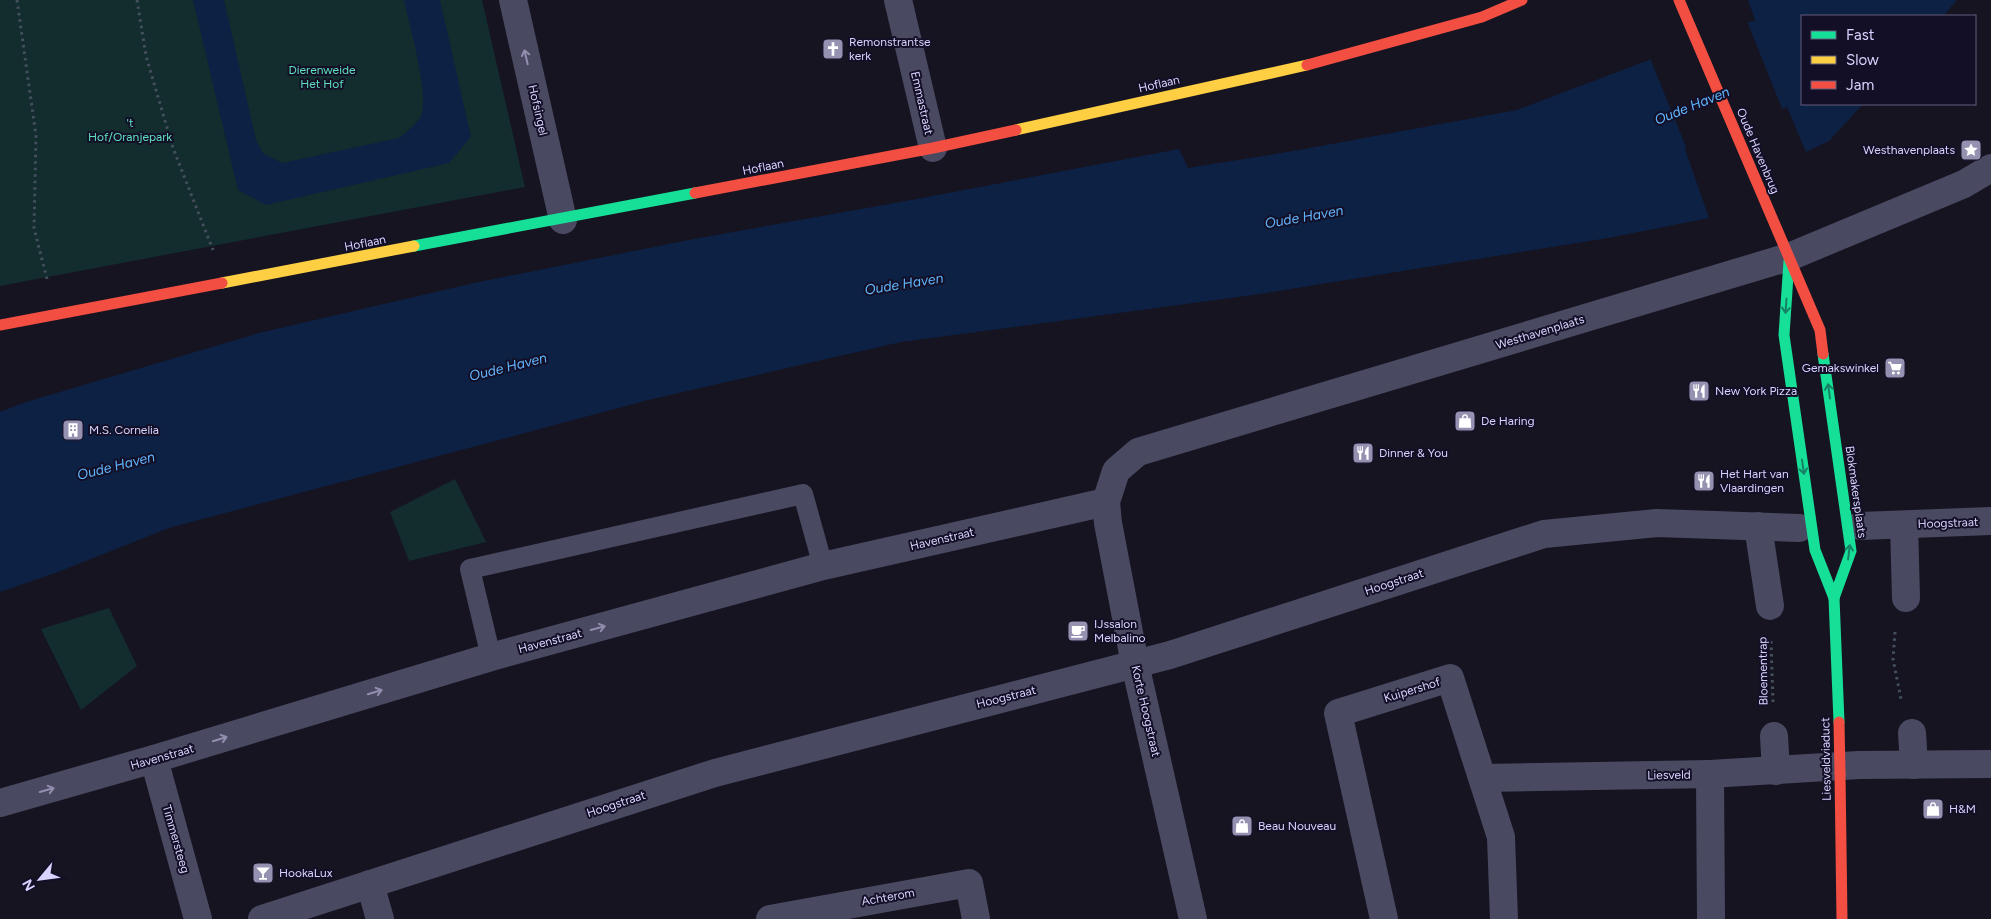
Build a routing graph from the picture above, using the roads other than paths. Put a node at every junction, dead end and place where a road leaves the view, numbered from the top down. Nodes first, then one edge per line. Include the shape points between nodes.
1 (513, 0) edge
2 (898, 0) edge
3 (1522, 0) edge
4 (1679, 0) edge
5 (933, 148) junction
6 (1991, 168) edge
7 (563, 220) junction
8 (1789, 257) junction
9 (0, 325) edge
10 (1106, 502) junction
11 (1991, 521) edge
12 (1904, 525) junction
13 (1758, 526) junction
14 (1860, 526) dead end
15 (1799, 528) dead end
16 (823, 566) junction
17 (1834, 598) junction
18 (1906, 598) road end
19 (1770, 606) road end
20 (492, 657) junction
21 (1135, 664) junction
22 (1912, 733) road end
23 (1774, 736) road end
24 (154, 760) junction
25 (1991, 764) edge
26 (1914, 765) junction
27 (1776, 771) junction
28 (1710, 774) junction
29 (1484, 778) junction
30 (0, 803) edge
31 (370, 884) junction
32 (198, 919) edge
33 (262, 919) edge
34 (380, 919) edge
35 (770, 919) edge
36 (976, 919) edge
37 (1193, 919) edge
38 (1384, 919) edge
39 (1504, 919) edge
40 (1711, 919) edge
41 (1842, 919) edge

7 -> 1 street, Hofsingel
2 - 5 street, Emmastraat
3 - 5 street, Hoflaan via 1482,17 1340,58
4 - 8 street, Oude Havenbrug
5 - 7 street, Hoflaan
6 - 8 street, Westhavenplaats via 1964,184
7 - 9 street, Hoflaan
8 - 10 street, Westhavenplaats via 1138,452 1116,471
8 -> 17 street via 1784,335 1815,550
17 -> 8 street, Blokmakersplaats via 1851,551 1820,330
10 - 16 street, Havenstraat
10 - 21 street, Korte Hoogstraat
11 - 12 street, Hoogstraat
12 - 14 street, Hoogstraat
12 - 18 street, Hoogstraat
13 - 15 street, Hoogstraat
13 - 19 street
13 - 21 street, Hoogstraat via 1657,522 1544,534
20 -> 16 street, Havenstraat
16 - 20 lane via 803,494 470,570
17 - 41 street, Liesveldviaduct, bridge via 1840,730
24 -> 20 street, Havenstraat
21 - 31 street, Hoogstraat via 715,773
21 - 37 street, Korte Hoogstraat
22 - 26 street
23 - 27 street
30 -> 24 street, Havenstraat
24 - 32 street, Timmersteeg
25 - 26 street
26 - 27 street
27 - 28 street
28 - 29 street, Liesveld
28 - 40 street
29 - 38 street, Kuipershof via 1450,678 1338,713
29 - 39 street, Kuipershof via 1502,836
31 - 33 street, Hoogstraat
31 - 34 street
35 - 36 street, Achterom via 970,883

